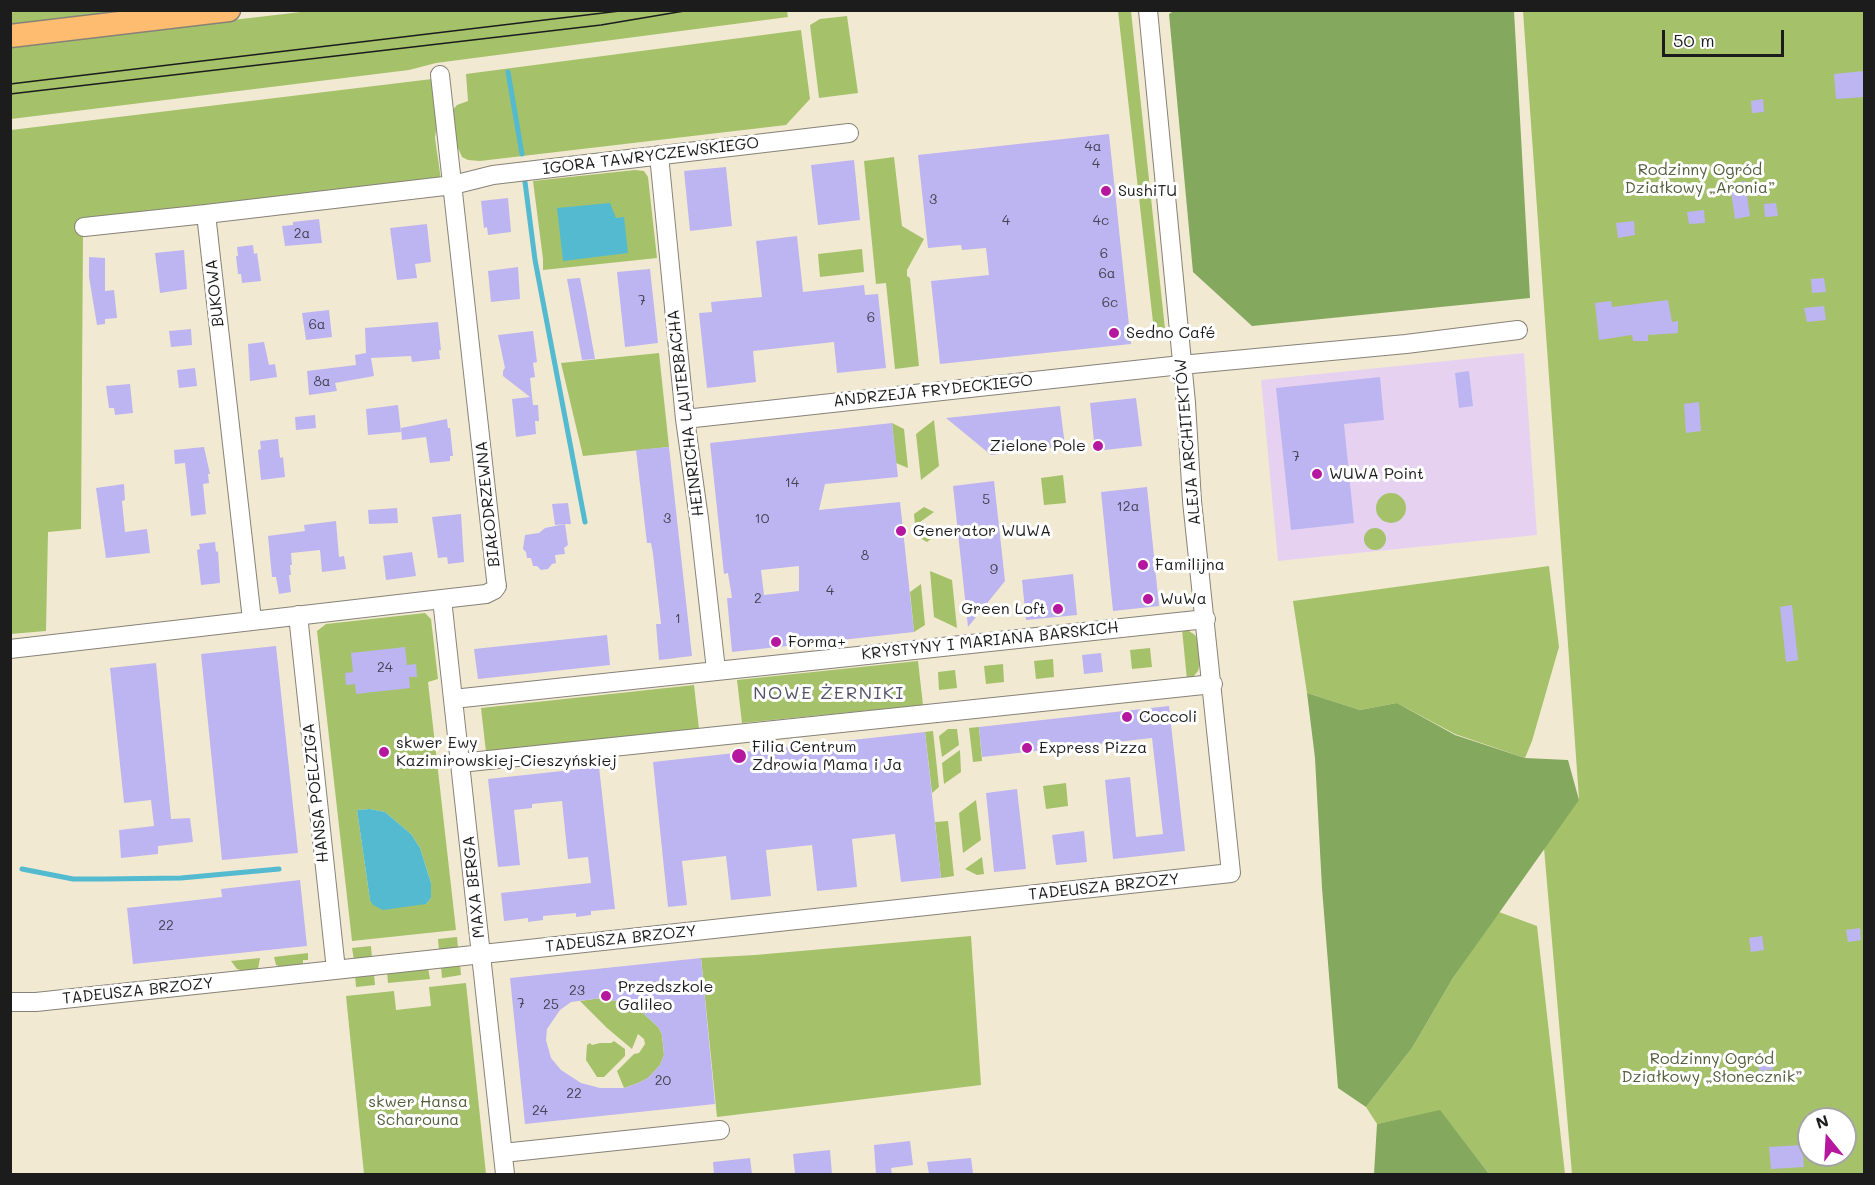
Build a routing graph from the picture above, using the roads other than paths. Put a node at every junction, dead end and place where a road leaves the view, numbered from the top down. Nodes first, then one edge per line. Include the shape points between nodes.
1 (229, 10) edge
2 (1148, 10) edge
3 (10, 36) edge
4 (440, 75) dead end
5 (849, 133) dead end
6 (659, 155) junction
7 (453, 185) junction
8 (206, 214) junction
9 (84, 227) dead end
10 (1518, 330) dead end
11 (1181, 365) junction
12 (685, 419) junction
13 (442, 599) junction
14 (298, 615) junction
15 (1206, 619) junction
16 (252, 620) junction
17 (10, 649) edge
18 (716, 670) junction
19 (1213, 684) junction
20 (453, 699) junction
21 (460, 763) junction
22 (1232, 873) joint
23 (481, 954) junction
24 (336, 970) junction
25 (10, 1002) edge
26 (720, 1130) dead end
27 (503, 1153) junction
28 (505, 1174) edge

1 - 3 main road
2 - 11 street, ALEJA ARCHITEKTÓW
4 - 7 street, BIAŁODRZEWNA
5 - 6 street, IGORA TAWRYCZEWSKIEGO
6 - 7 street, IGORA TAWRYCZEWSKIEGO via 493,175
6 - 12 street, HEINRICHA LAUTERBACHA
7 - 8 street
7 - 13 street, BIAŁODRZEWNA via 497,586 486,594
8 - 9 street
8 - 16 street, BUKOWA
10 - 11 street, ANDRZEJA FRYDECKIEGO
11 - 12 street, ANDRZEJA FRYDECKIEGO
11 - 15 street, ALEJA ARCHITEKTÓW
12 - 18 street, HEINRICHA LAUTERBACHA
13 - 14 street, BIAŁODRZEWNA
13 - 20 street, MAXA BERGA
14 - 16 street, BIAŁODRZEWNA
14 - 24 street, HANSA POELZIGA
15 - 18 street, KRYSTYNY I MARIANA BARSKICH
15 - 19 street, ALEJA ARCHITEKTÓW
16 - 17 street, BIAŁODRZEWNA
18 - 20 street, KRYSTYNY I MARIANA BARSKICH
19 - 21 street
19 - 22 street, ALEJA ARCHITEKTÓW
20 - 21 street, MAXA BERGA
21 - 23 street, MAXA BERGA
22 - 23 street, TADEUSZA BRZOZY
23 - 24 street, TADEUSZA BRZOZY
23 - 27 street, MAXA BERGA
24 - 25 street, TADEUSZA BRZOZY
26 - 27 street
27 - 28 street, MAXA BERGA

